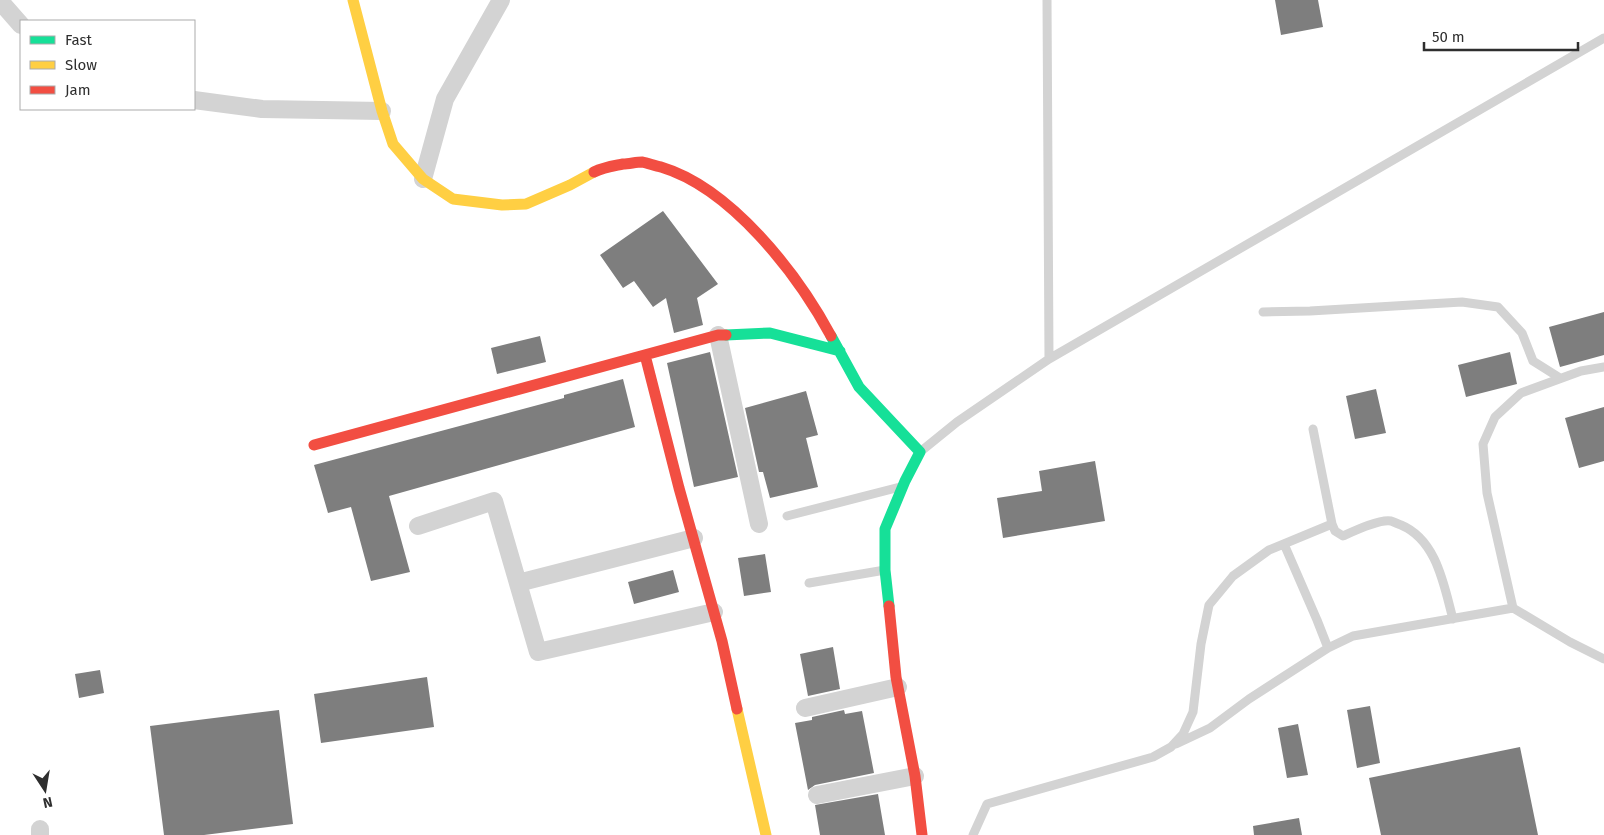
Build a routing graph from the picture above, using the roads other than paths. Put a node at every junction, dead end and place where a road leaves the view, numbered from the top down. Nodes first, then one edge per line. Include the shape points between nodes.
1 (0, 0) edge
2 (353, 0) edge
3 (501, 0) edge
4 (1047, 0) edge
5 (20, 24) edge
6 (1604, 38) edge
7 (195, 100) edge
8 (382, 111) junction
9 (423, 179) junction
10 (1263, 312) dead end
11 (718, 335) junction
12 (840, 351) junction
13 (644, 355) junction
14 (1049, 359) junction
15 (1604, 367) edge
16 (1560, 378) junction
17 (1313, 429) dead end
18 (314, 445) dead end
19 (920, 452) junction
20 (903, 486) junction
21 (787, 516) dead end
22 (759, 524) dead end
23 (1332, 524) junction
24 (418, 526) dead end
25 (694, 538) junction
26 (1284, 544) junction
27 (885, 570) junction
28 (518, 583) junction
29 (809, 583) dead end
30 (1513, 608) junction
31 (714, 612) junction
32 (1453, 619) junction
33 (1328, 648) junction
34 (1604, 659) edge
35 (898, 687) junction
36 (805, 708) dead end
37 (1171, 747) junction
38 (915, 776) junction
39 (817, 795) dead end
40 (764, 834) edge
41 (922, 835) edge
42 (973, 835) edge

1 - 5 street
2 - 8 street
3 - 9 street via 445,99
4 - 14 lane
6 - 14 lane
7 - 8 street via 262,109
8 - 9 street via 393,144
9 - 12 street via 453,199 502,205 526,204 603,167 642,162 673,171 713,193 748,224 784,264
10 - 16 lane via 1462,302 1498,307 1522,333 1533,361
11 - 12 street via 770,333
11 - 13 street
11 - 22 street
12 - 19 street via 859,387
13 - 18 street
13 - 25 street
14 - 19 lane via 957,422
15 - 16 lane
16 - 30 lane via 1521,393 1495,417 1483,444 1488,494
17 - 23 lane
19 - 20 street
20 - 21 lane
20 - 27 street via 885,529
23 - 26 lane
23 - 32 lane via 1335,532 1343,536 1390,521 1417,534 1430,549
24 - 28 street via 494,501
25 - 28 street
25 - 31 street
26 - 33 lane
26 - 37 lane via 1269,550 1234,576 1209,605 1193,712 1183,734
27 - 29 lane
27 - 35 street
28 - 31 street via 538,652
30 - 32 lane
30 - 34 lane
31 - 40 street via 737,702
32 - 33 lane via 1353,636
33 - 37 lane via 1210,728
35 - 36 street
35 - 38 street
37 - 42 lane via 1153,757 987,804
38 - 39 street
38 - 41 street

